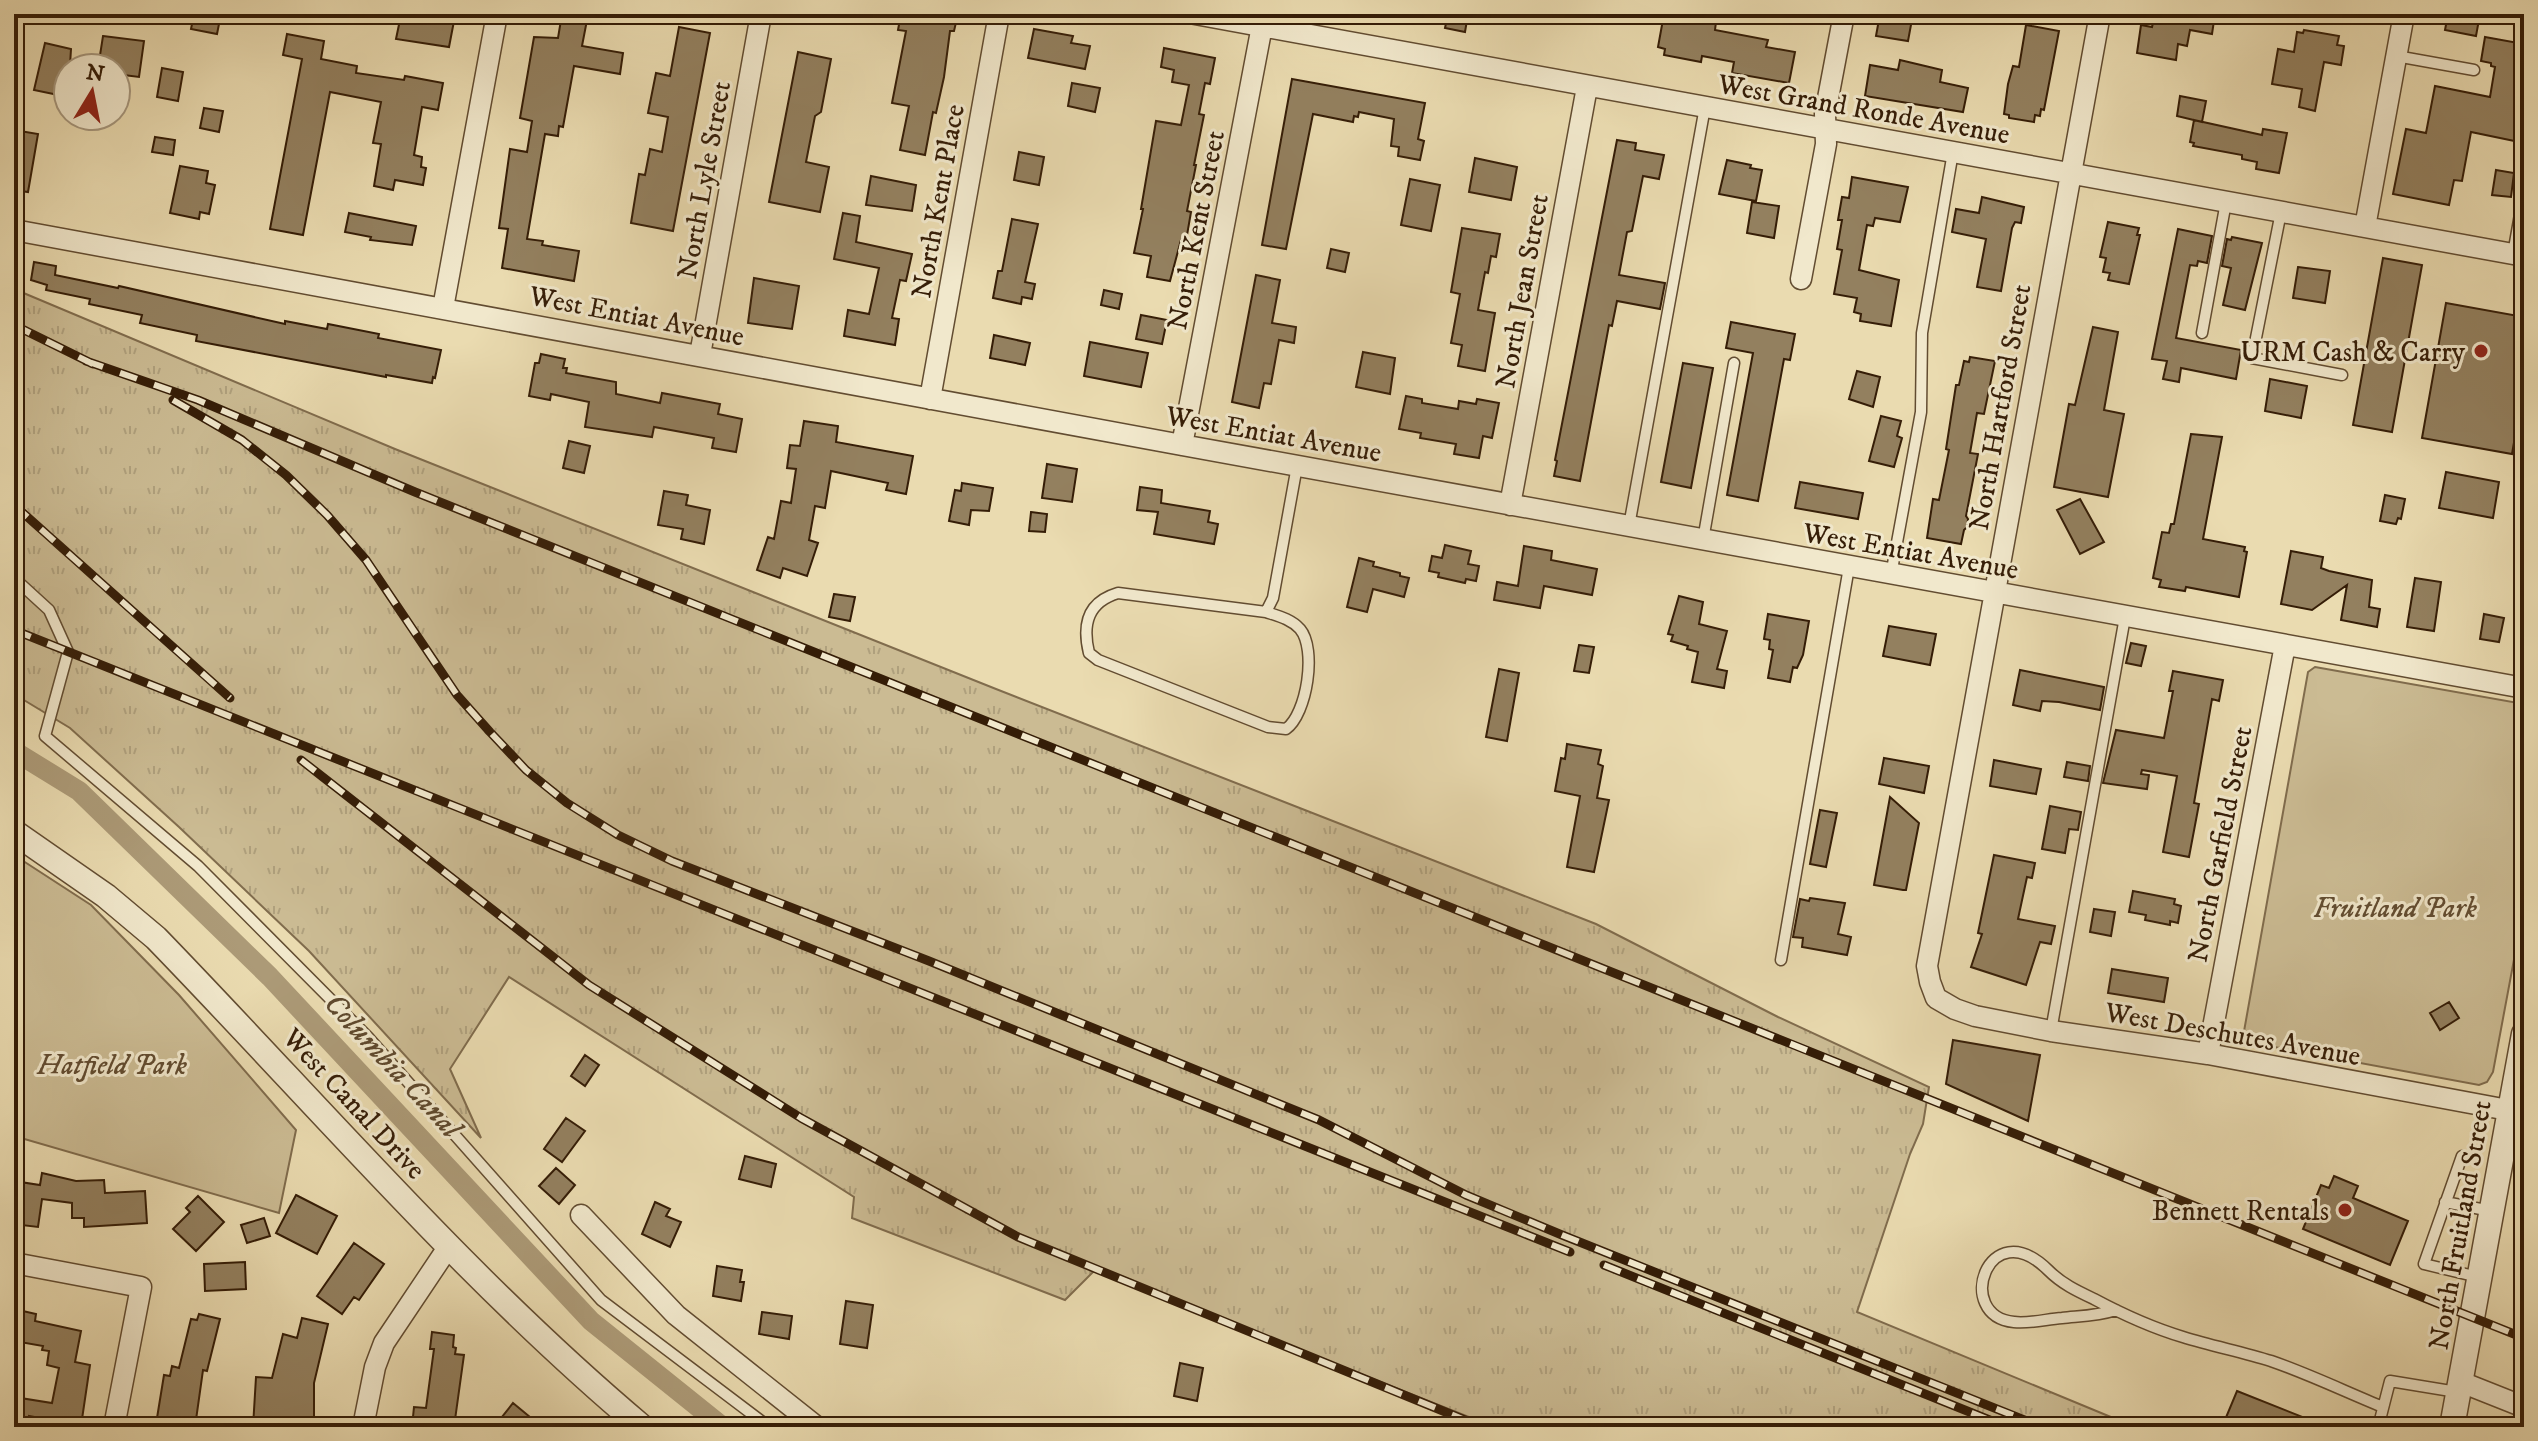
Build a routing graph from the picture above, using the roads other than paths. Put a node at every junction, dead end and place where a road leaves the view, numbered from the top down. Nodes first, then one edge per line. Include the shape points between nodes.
1 (497, 14) edge
2 (761, 14) edge
3 (999, 14) edge
4 (1195, 14) edge
5 (1844, 14) edge
6 (2100, 14) edge
7 (2404, 14) edge
8 (1262, 26) junction
9 (2396, 56) junction
10 (2474, 70) dead end
11 (1587, 87) junction
12 (1705, 107) junction
13 (1826, 129) junction
14 (1953, 152) junction
15 (2071, 173) junction
16 (2524, 192) edge
17 (2226, 202) junction
18 (2281, 212) junction
19 (2365, 227) junction
20 (14, 230) edge
21 (2519, 255) edge
22 (1801, 279) dead end
23 (443, 308) junction
24 (2202, 333) dead end
25 (700, 355) junction
26 (1734, 363) dead end
27 (2342, 375) dead end
28 (930, 399) junction
29 (1182, 445) junction
30 (1297, 466) junction
31 (1510, 505) junction
32 (1629, 526) junction
33 (1703, 540) junction
34 (1849, 567) junction
35 (1891, 575) junction
36 (14, 578) edge
37 (1993, 593) junction
38 (1266, 612) junction
39 (2125, 617) junction
40 (2285, 645) junction
41 (2524, 688) edge
42 (14, 832) edge
43 (1781, 960) dead end
44 (1936, 998) joint
45 (2051, 1031) junction
46 (2524, 1034) edge
47 (2208, 1054) junction
48 (2517, 1111) edge
49 (2462, 1156) dead end
50 (2445, 1202) junction
51 (2492, 1211) junction
52 (581, 1215) dead end
53 (449, 1246) junction
54 (14, 1263) edge
55 (2479, 1277) junction
56 (2116, 1310) junction
57 (2460, 1387) junction
58 (2383, 1407) junction
59 (2524, 1407) edge
60 (114, 1427) edge
61 (363, 1427) edge
62 (642, 1427) edge
63 (769, 1427) edge
64 (817, 1427) edge
65 (2383, 1427) edge
66 (2452, 1427) edge

1 - 23 street
2 - 25 street, North Lyle Street
3 - 28 street, North Kent Place
4 - 8 street, West Grand Ronde Avenue
5 - 13 street
6 - 15 street, North Hartford Street
7 - 9 street
8 - 11 street, West Grand Ronde Avenue
8 - 29 street, North Kent Street
9 - 10 lane
9 - 19 street
11 - 12 street, West Grand Ronde Avenue
11 - 31 street, North Jean Street
12 - 13 street, West Grand Ronde Avenue
12 - 32 lane
13 - 14 street, West Grand Ronde Avenue
13 - 22 street
14 - 15 street, West Grand Ronde Avenue
14 - 35 lane via 1922,333 1921,412
15 - 17 street, West Grand Ronde Avenue
15 - 37 street, North Hartford Street
16 - 21 lane
17 - 18 street, West Grand Ronde Avenue
17 - 24 lane
18 - 19 street, West Grand Ronde Avenue
18 - 27 lane via 2252,358
19 - 21 street, West Grand Ronde Avenue
20 - 23 street, West Entiat Avenue
23 - 25 street, West Entiat Avenue
25 - 28 street, West Entiat Avenue
26 - 33 lane
28 - 29 street, West Entiat Avenue
29 - 30 street, West Entiat Avenue
30 - 31 street, West Entiat Avenue
30 - 38 lane
31 - 32 street, West Entiat Avenue
32 - 33 street, West Entiat Avenue
33 - 34 street, West Entiat Avenue
34 - 35 street, West Entiat Avenue
34 - 43 lane
35 - 37 street, West Entiat Avenue
36 - 63 lane via 49,610 68,652 45,736 198,866 358,1027 601,1300
37 - 39 street, West Entiat Avenue
37 - 44 street, North Hartford Street via 1927,966
38 - 38 lane via 1118,593 1102,598 1089,614 1085,636 1089,653 1098,660 1268,727 1286,729 1304,701 1309,649 1302,631
39 - 40 street, West Entiat Avenue
39 - 45 lane
40 - 41 street, West Entiat Avenue
40 - 47 street, North Garfield Street
42 - 53 street, West Canal Drive via 156,938
44 - 45 street, West Deschutes Avenue via 1975,1016
45 - 47 street, West Deschutes Avenue
46 - 48 street, North Fruitland Street
47 - 48 street, West Deschutes Avenue
48 - 51 street, North Fruitland Street
49 - 50 lane
50 - 51 lane
50 - 55 lane via 2424,1264
51 - 55 street, North Fruitland Street
52 - 64 street via 676,1315
53 - 61 street via 384,1343
53 - 62 street, West Canal Drive via 559,1355
54 - 60 street via 141,1287
55 - 57 street, North Fruitland Street
56 - 56 lane via 2061,1283 2034,1256 2012,1252 1993,1260 1983,1273 1984,1301 1994,1315 2012,1323 2095,1317
56 - 58 lane via 2179,1336 2271,1361
57 - 58 lane via 2390,1381
57 - 59 street
57 - 66 street, North Fruitland Street
58 - 65 lane

